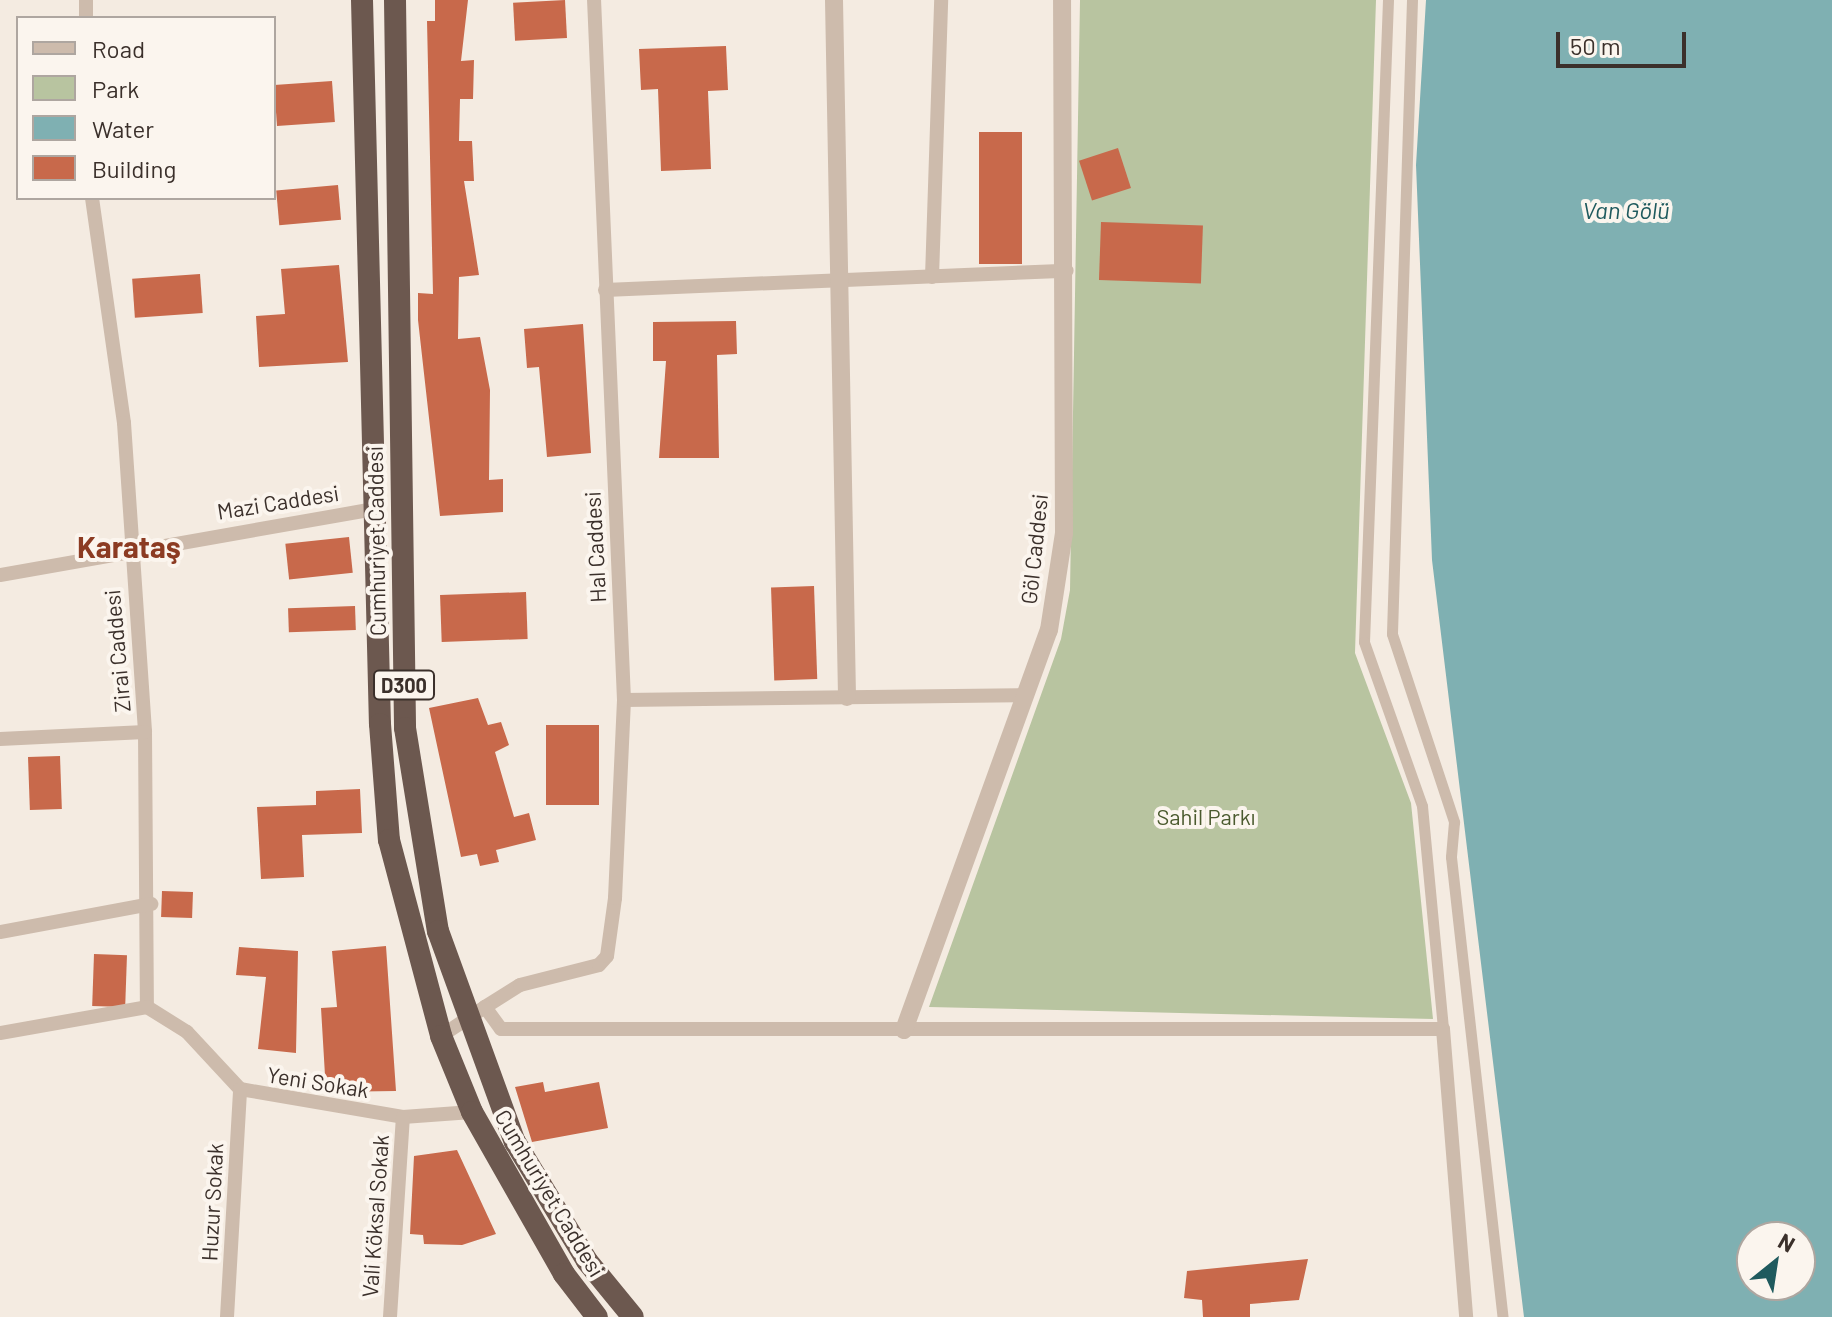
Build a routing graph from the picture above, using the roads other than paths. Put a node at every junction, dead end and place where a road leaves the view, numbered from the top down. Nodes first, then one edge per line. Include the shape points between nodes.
1 (362, 0) edge
2 (395, 0) edge
3 (594, 0) edge
4 (834, 0) edge
5 (941, 0) edge
6 (1062, 0) edge
7 (1388, 0) edge
8 (1412, 0) edge
9 (92, 200) edge
10 (1067, 271) junction
11 (932, 277) junction
12 (838, 284) junction
13 (605, 290) junction
14 (374, 509) junction
15 (130, 548) junction
16 (0, 575) edge
17 (1026, 695) junction
18 (847, 697) junction
19 (624, 700) junction
20 (145, 732) junction
21 (0, 739) edge
22 (151, 904) junction
23 (0, 932) edge
24 (147, 1007) junction
25 (485, 1007) junction
26 (466, 1022) junction
27 (1443, 1029) junction
28 (904, 1030) junction
29 (0, 1033) edge
30 (441, 1036) junction
31 (240, 1089) junction
32 (472, 1112) junction
33 (403, 1117) junction
34 (227, 1317) edge
35 (390, 1317) edge
36 (597, 1317) edge
37 (633, 1317) edge
38 (1466, 1317) edge
39 (1503, 1317) edge

1 - 14 highway, Cumhuriyet Caddesi / D300
2 - 26 highway, Cumhuriyet Caddesi / D300 via 405,728 438,931
3 - 13 street, Hal Caddesi
4 - 12 street
5 - 11 street
6 - 10 street, Göl Caddesi
7 - 27 street via 1364,642 1422,806
8 - 39 street via 1392,634 1454,822 1451,857
9 - 15 street, Zirai Caddesi via 124,423
10 - 11 street
10 - 17 street, Göl Caddesi via 1064,533 1049,630
11 - 12 street
12 - 13 street
12 - 18 street
13 - 19 street, Hal Caddesi
14 - 15 street, Mazi Caddesi
14 - 30 highway, Cumhuriyet Caddesi / D300 via 389,840
15 - 16 street, Mazi Caddesi
15 - 20 street, Zirai Caddesi
17 - 18 street
17 - 28 street, Göl Caddesi
18 - 19 street
19 - 25 street, Hal Caddesi via 607,956 587,973 520,985
20 - 21 street
20 - 22 street, Zirai Caddesi
22 - 23 street
22 - 24 street, Zirai Caddesi
24 - 29 street
24 - 31 street, Yeni Sokak via 187,1032
25 - 26 street, Hal Caddesi
25 - 28 street via 501,1029
26 - 30 street, Hal Caddesi
26 - 37 highway, Cumhuriyet Caddesi / D300 via 515,1142 587,1261
27 - 28 street
27 - 38 street
30 - 32 highway, Cumhuriyet Caddesi / D300
31 - 33 street, Yeni Sokak
31 - 34 street, Huzur Sokak
32 - 33 street, Yeni Sokak
32 - 36 highway, Cumhuriyet Caddesi / D300 via 564,1274
33 - 35 street, Vali Köksal Sokak

